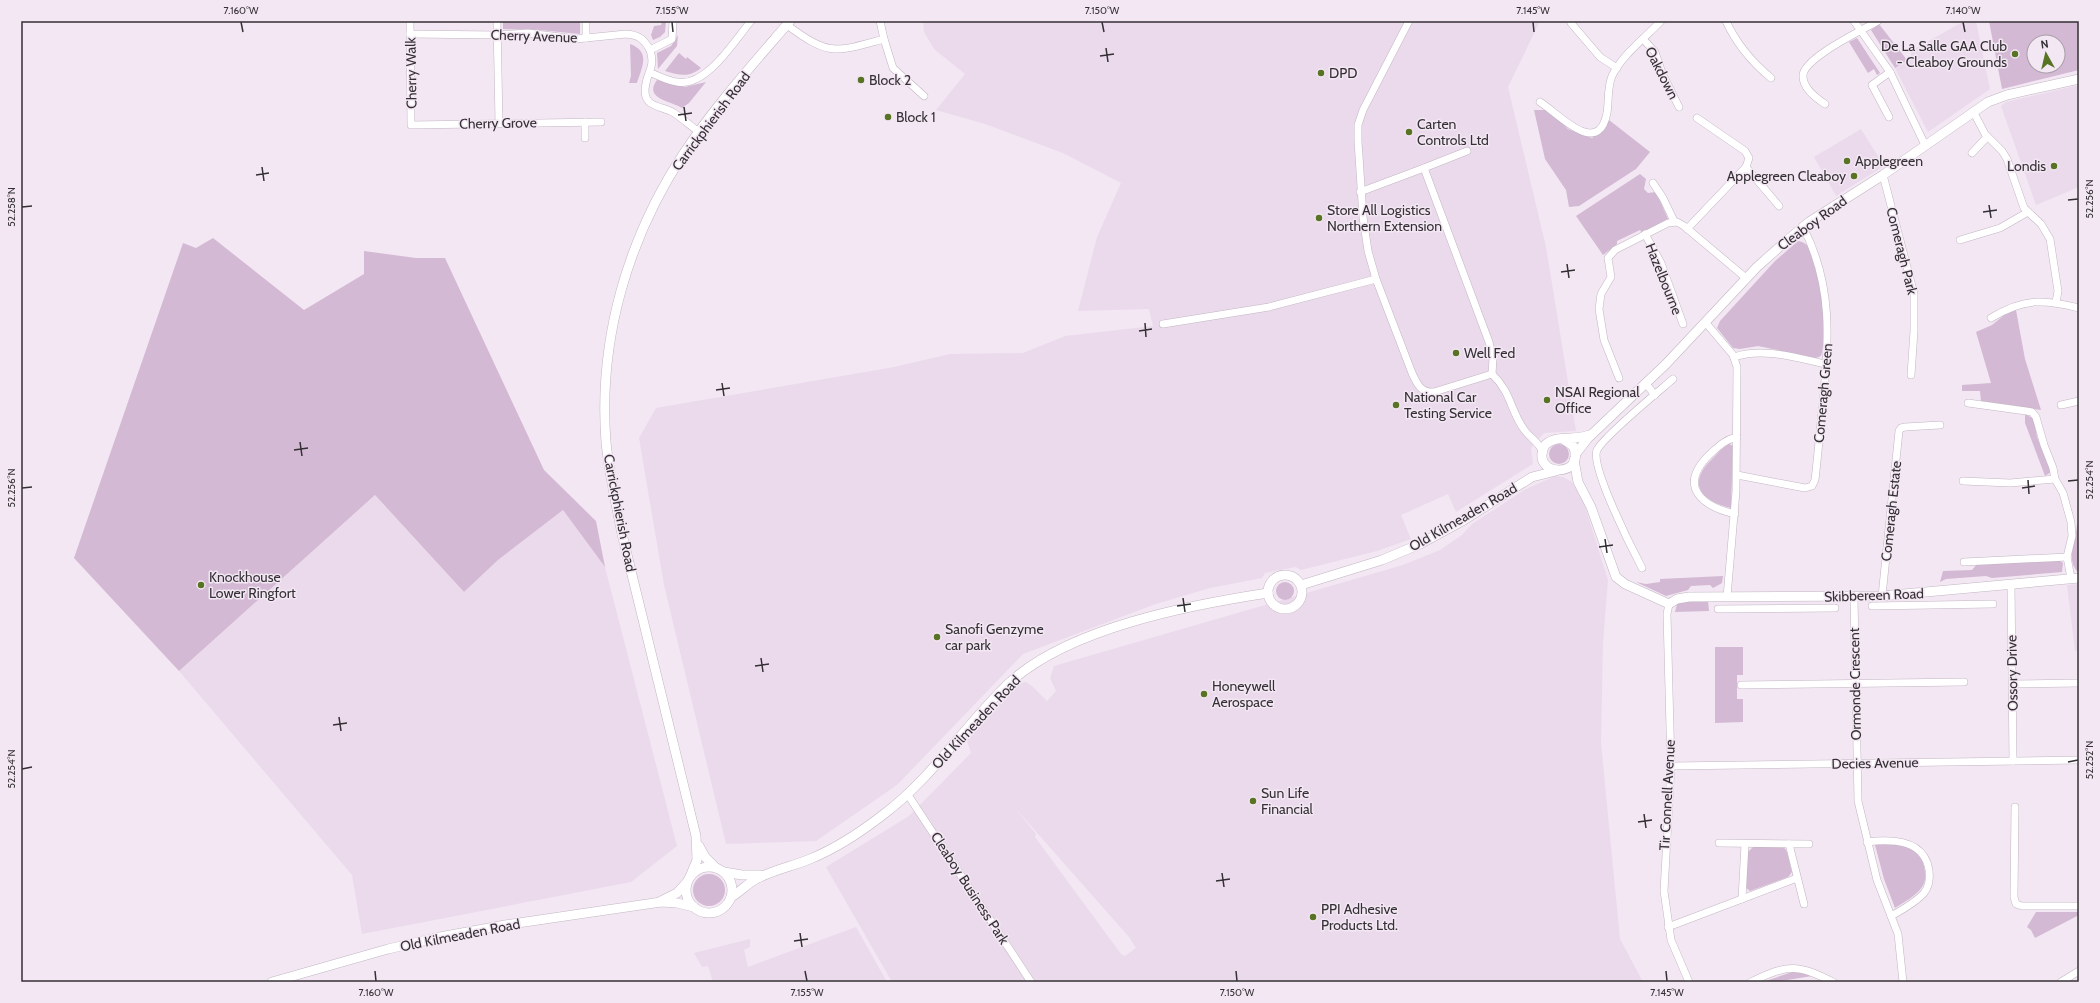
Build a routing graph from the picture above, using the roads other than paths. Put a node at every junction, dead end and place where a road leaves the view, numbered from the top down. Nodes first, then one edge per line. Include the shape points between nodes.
1 (410, 21) edge
2 (497, 21) edge
3 (586, 21) edge
4 (673, 21) edge
5 (751, 21) edge
6 (880, 21) edge
7 (1409, 21) edge
8 (1661, 21) edge
9 (1726, 21) edge
10 (1854, 21) edge
11 (1878, 21) edge
12 (789, 23) edge
13 (1571, 23) dead end
14 (1862, 30) junction
15 (410, 34) junction
16 (498, 35) junction
17 (586, 38) junction
18 (884, 39) junction
19 (1644, 39) junction
20 (650, 50) junction
21 (1617, 68) junction
22 (1890, 72) junction
23 (651, 73) junction
24 (1771, 78) dead end
25 (2079, 79) edge
26 (924, 96) dead end
27 (1540, 102) dead end
28 (1825, 104) dead end
29 (1679, 107) dead end
30 (1973, 111) junction
31 (1889, 116) dead end
32 (1697, 118) dead end
33 (585, 122) junction
34 (601, 122) dead end
35 (498, 123) junction
36 (411, 125) joint
37 (699, 132) junction
38 (1987, 136) junction
39 (585, 138) dead end
40 (1925, 145) junction
41 (1467, 151) dead end
42 (1972, 153) dead end
43 (1746, 167) junction
44 (1424, 168) junction
45 (1883, 175) junction
46 (1653, 183) dead end
47 (1360, 192) junction
48 (1779, 206) dead end
49 (2028, 212) junction
50 (1674, 222) junction
51 (1803, 227) junction
52 (1687, 229) junction
53 (1646, 234) junction
54 (1960, 240) dead end
55 (1746, 278) junction
56 (1376, 280) junction
57 (2056, 302) junction
58 (2079, 308) edge
59 (1991, 318) dead end
60 (1706, 323) junction
61 (1163, 324) dead end
62 (1683, 324) dead end
63 (1734, 357) junction
64 (1826, 364) junction
65 (1492, 374) junction
66 (1911, 375) dead end
67 (1619, 378) dead end
68 (1673, 379) dead end
69 (1646, 384) junction
70 (1655, 395) junction
71 (2079, 401) edge
72 (1968, 403) dead end
73 (2061, 405) dead end
74 (1940, 425) dead end
75 (1529, 434) junction
76 (1591, 435) junction
77 (1737, 437) junction
78 (1554, 439) junction
79 (1563, 439) junction
80 (1543, 455) junction
81 (1575, 458) junction
82 (1558, 471) junction
83 (1736, 475) junction
84 (1532, 477) junction
85 (2055, 479) junction
86 (1963, 481) dead end
87 (1578, 482) junction
88 (1735, 514) junction
89 (2067, 557) junction
90 (1964, 562) dead end
91 (1642, 568) dead end
92 (2075, 578) edge
93 (1301, 585) junction
94 (2011, 585) junction
95 (1268, 593) junction
96 (1932, 593) junction
97 (1882, 596) junction
98 (1727, 597) junction
99 (1781, 597) junction
100 (1854, 597) junction
101 (1670, 604) junction
102 (1993, 604) dead end
103 (1932, 605) junction
104 (1872, 606) dead end
105 (1781, 608) junction
106 (1835, 608) dead end
107 (1718, 609) dead end
108 (1964, 682) dead end
109 (1854, 684) junction
110 (2013, 684) junction
111 (2079, 684) edge
112 (1741, 685) dead end
113 (2079, 760) edge
114 (2014, 761) junction
115 (1856, 763) junction
116 (1671, 766) junction
117 (908, 795) junction
118 (2015, 807) dead end
119 (696, 836) junction
120 (1867, 842) junction
121 (1719, 844) dead end
122 (1745, 844) junction
123 (1788, 844) junction
124 (1809, 844) dead end
125 (720, 870) junction
126 (774, 872) junction
127 (1797, 878) junction
128 (689, 879) junction
129 (731, 898) junction
130 (1742, 899) junction
131 (652, 903) junction
132 (1804, 904) dead end
133 (2079, 906) edge
134 (694, 907) junction
135 (1891, 916) junction
136 (1668, 927) junction
137 (2079, 970) edge
138 (1823, 979) edge
139 (272, 982) edge
140 (1031, 982) edge
141 (1689, 982) edge
142 (1751, 982) edge
143 (1834, 982) edge
144 (1903, 982) edge
145 (2061, 982) edge

1 - 15 street, Cherry Walk
2 - 16 street
3 - 17 street
4 - 20 street via 673,35 670,41
5 - 23 street via 707,74 697,80 678,83
6 - 18 street
7 - 47 street via 1360,117
8 - 19 street
9 - 24 street via 1748,55
10 - 14 street
11 - 14 street
12 - 18 street via 814,43 830,49 845,50
12 - 37 street, Carrickphierish Road
13 - 21 street via 1600,57
14 - 22 street
14 - 28 street via 1815,59 1804,70 1803,77 1808,88
15 - 16 street, Cherry Avenue
15 - 36 street, Cherry Walk
16 - 17 street, Cherry Avenue via 528,33
16 - 35 street
17 - 20 street, Cherry Avenue via 634,35 643,39
18 - 26 street via 893,68
19 - 21 street
19 - 29 street, Oakdown via 1655,52
20 - 23 street via 653,63
21 - 27 street via 1609,85 1607,113 1600,128 1595,132 1589,133 1570,126
22 - 31 street via 1872,85
22 - 40 street
23 - 37 street via 645,85 650,102 658,108 673,112
25 - 30 street, Cleaboy Road via 2007,95
30 - 38 street
30 - 40 street, Cleaboy Road
32 - 43 street via 1745,151 1749,158
33 - 34 street, Cherry Grove
33 - 35 street, Cherry Grove
33 - 39 street
35 - 36 street, Cherry Grove
37 - 119 street, Carrickphierish Road via 660,193 632,254 614,321 607,374 605,417 608,462 618,514
38 - 42 street
38 - 49 street via 2007,159 2021,200
40 - 45 street, Cleaboy Road
41 - 44 street
43 - 48 street
43 - 52 street
44 - 47 street
44 - 65 street via 1489,342 1493,358
45 - 51 street, Cleaboy Road
45 - 66 street, Comeragh Park via 1914,294
46 - 50 street
47 - 56 street via 1366,242
49 - 54 street via 2000,228
49 - 57 street via 2041,224 2050,239 2058,291
50 - 52 street
50 - 53 street, Hazelbourne
51 - 55 street, Cleaboy Road
51 - 64 street, Comeragh Green via 1815,255 1824,293 1828,329
52 - 55 street
53 - 62 street, Hazelbourne via 1662,266
53 - 67 street, Hazelbourne via 1611,253 1608,260 1611,277 1599,301 1604,340
55 - 60 street, Cleaboy Road
56 - 61 street via 1269,307
56 - 65 street via 1415,379 1423,390 1429,393 1439,391
57 - 58 street
57 - 59 street via 2021,304
60 - 63 street
60 - 69 street, Cleaboy Road
63 - 64 street via 1762,353
63 - 77 street via 1737,371
64 - 83 street, Comeragh Green via 1813,485 1802,487
65 - 75 street via 1506,389 1520,424
68 - 70 street
69 - 70 street
69 - 76 street, Cleaboy Road
70 - 91 street via 1604,440 1596,457 1619,519
71 - 73 street
72 - 85 street via 2035,414
74 - 97 street, Comeragh Estate via 1901,428 1898,436
75 - 78 street via 1543,439
75 - 80 street
76 - 79 street
76 - 81 street, Cleaboy Road
77 - 83 street
77 - 88 street via 1715,449 1698,468 1695,478 1703,501 1714,508
78 - 79 street
78 - 80 street via 1546,445
79 - 81 street via 1573,446
80 - 82 street via 1547,466
80 - 84 street, Old Kilmeaden Road
81 - 82 street via 1569,468
81 - 87 street
82 - 84 street, Old Kilmeaden Road
82 - 87 street via 1569,474
83 - 88 street
84 - 93 street, Old Kilmeaden Road via 1420,544 1382,560
85 - 86 street via 2010,483
85 - 89 street via 2063,493 2072,525
87 - 101 street via 1593,512 1616,577 1625,584
88 - 98 street
89 - 90 street
89 - 92 street
92 - 94 street, Skibbereen Road
93 - 95 street via 1293,576 1282,575 1272,580
93 - 95 street via 1302,596 1290,608 1274,605
94 - 96 street, Skibbereen Road
94 - 110 street, Ossory Drive
95 - 117 street, Old Kilmeaden Road via 1204,604 1133,622 1090,637 1042,659 1026,669 1000,692 934,769
96 - 97 street, Skibbereen Road
96 - 103 street
97 - 100 street, Skibbereen Road
98 - 99 street, Skibbereen Road
98 - 101 street, Skibbereen Road via 1684,597
99 - 100 street, Skibbereen Road
99 - 105 street
100 - 109 street, Ormonde Crescent
101 - 116 street, Tir Connell Avenue via 1667,614
102 - 103 street, Skibbereen Road
103 - 104 street, Skibbereen Road
105 - 106 street, Skibbereen Road
105 - 107 street, Skibbereen Road
108 - 109 street
109 - 112 street
109 - 115 street, Ormonde Crescent
110 - 111 street
110 - 114 street, Ossory Drive
113 - 114 street, Decies Avenue
114 - 115 street, Decies Avenue
115 - 116 street, Decies Avenue
115 - 120 street, Ormonde Crescent via 1858,801
116 - 136 street, Tir Connell Avenue via 1664,876
117 - 126 street, Old Kilmeaden Road via 834,848
117 - 140 street, Cleaboy Business Park
118 - 133 street via 2016,904
119 - 125 street, Carrickphierish Road via 702,852
119 - 128 street, Carrickphierish Road via 698,860
120 - 135 street, Ormonde Crescent via 1880,889
120 - 135 street via 1890,840 1910,844 1919,850 1928,865 1929,880 1923,894
121 - 122 street
122 - 123 street
122 - 130 street
123 - 124 street
123 - 127 street
125 - 126 street, Old Kilmeaden Road via 749,876
125 - 128 street via 704,867 698,869
125 - 129 street via 731,882
126 - 129 street, Old Kilmeaden Road via 747,884
127 - 130 street
127 - 132 street
128 - 131 street, Old Kilmeaden Road via 677,893
128 - 134 street via 686,895
129 - 134 street via 725,907 715,912 703,912
130 - 136 street
131 - 134 street, Old Kilmeaden Road via 676,903
131 - 139 street, Old Kilmeaden Road via 505,925 426,940 388,948
135 - 144 street, Ormonde Crescent via 1899,940
136 - 141 street, Tir Connell Avenue
137 - 145 street
138 - 142 street via 1795,967 1780,970
138 - 143 street

